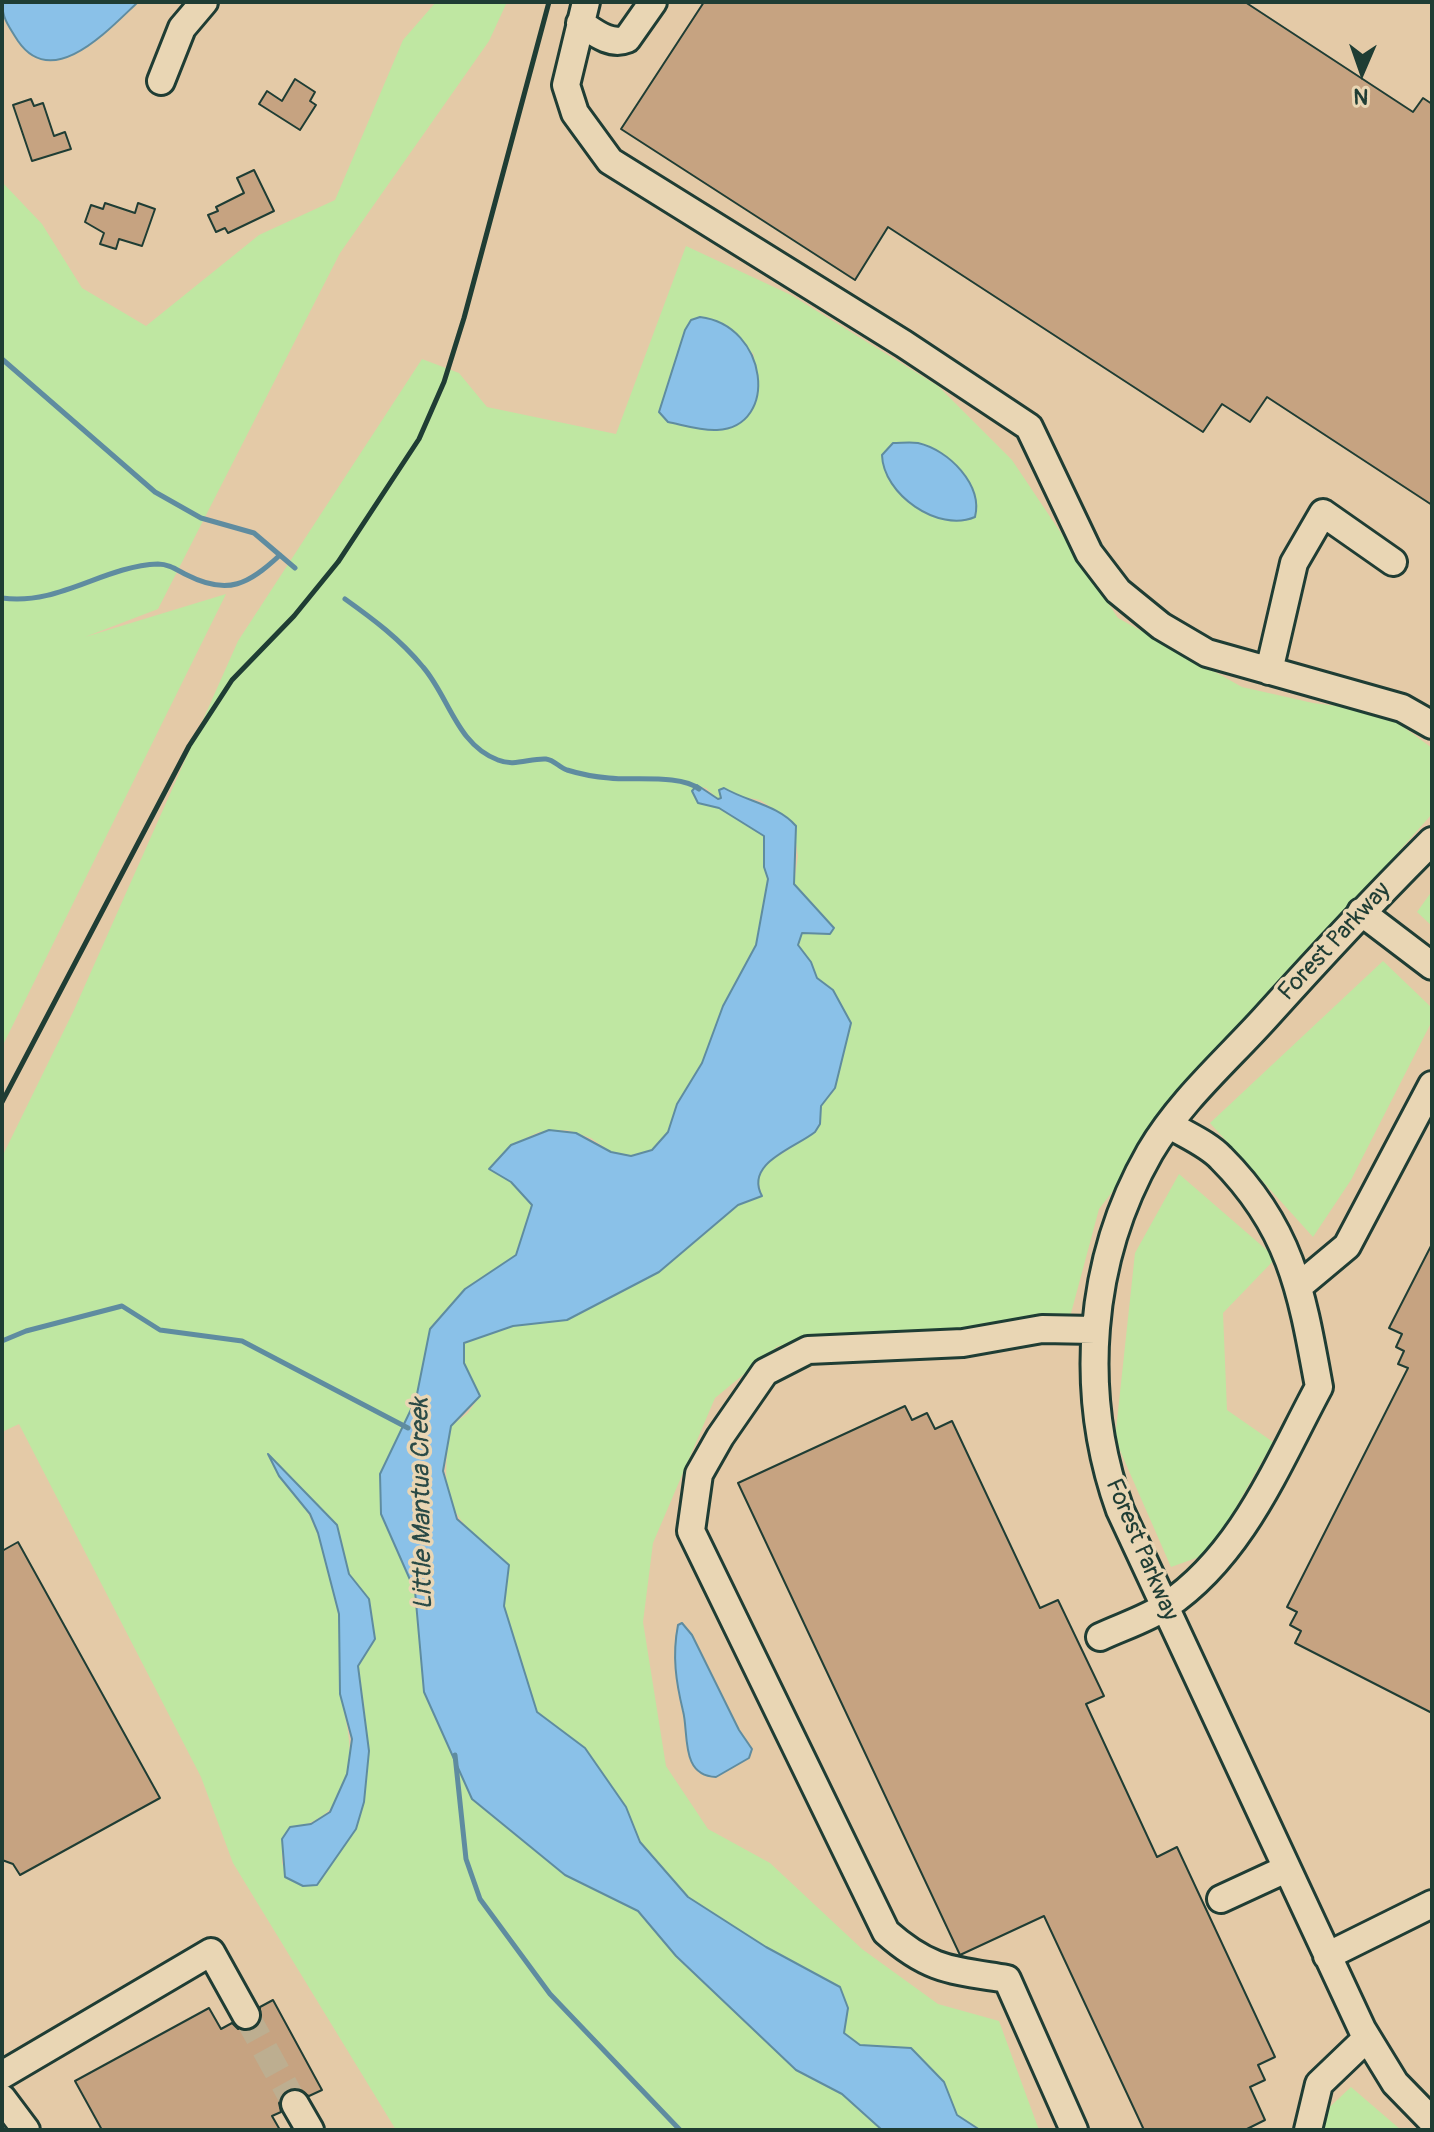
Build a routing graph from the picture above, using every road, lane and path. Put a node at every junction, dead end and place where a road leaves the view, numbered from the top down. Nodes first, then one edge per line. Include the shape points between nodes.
1 (204, 2) edge
2 (653, 2) edge
3 (583, 12) edge
4 (161, 81) dead end
5 (1393, 562) dead end
6 (1269, 671) junction
7 (1432, 725) edge
8 (1432, 841) edge
9 (1361, 912) junction
10 (1432, 966) edge
11 (1432, 1085) edge
12 (1170, 1125) junction
13 (1298, 1287) junction
14 (1095, 1330) junction
15 (1165, 1607) junction
16 (1100, 1637) dead end
17 (1286, 1869) junction
18 (1221, 1899) dead end
19 (1432, 1904) edge
20 (1327, 1956) junction
21 (246, 2015) tunnel mouth
22 (1367, 2038) junction
23 (2, 2075) edge
24 (2, 2098) edge
25 (295, 2104) tunnel mouth
26 (1432, 2121) edge
27 (26, 2130) edge
28 (310, 2130) edge
29 (1074, 2130) edge
30 (1308, 2130) edge

1 - 4 street via 182,28
2 - 3 street via 620,42 611,41
3 - 6 street via 566,85 575,113 610,161 1029,427 1089,553 1118,591 1161,626 1207,653
5 - 6 street via 1323,513 1294,563
6 - 7 street via 1402,708
8 - 9 street, Forest Parkway
9 - 10 street
9 - 12 street, Forest Parkway
11 - 13 street via 1347,1246
12 - 13 street via 1220,1156 1257,1200 1291,1256
12 - 14 street, Forest Parkway via 1150,1152 1122,1218 1104,1271
13 - 15 street via 1319,1387 1234,1542
14 - 15 street, Forest Parkway via 1094,1399 1109,1479
14 - 29 street via 1042,1329 963,1343 808,1350 765,1372 720,1437 699,1474 691,1531 886,1932 910,1954 941,1969 1007,1979
15 - 16 street
15 - 17 street, Forest Parkway
17 - 18 street
17 - 20 street, Forest Parkway
19 - 20 street
20 - 22 street, Forest Parkway
21 - 23 street via 211,1952
22 - 26 street, Forest Parkway via 1395,2083
22 - 30 street via 1319,2084
24 - 27 street
25 - 28 street

